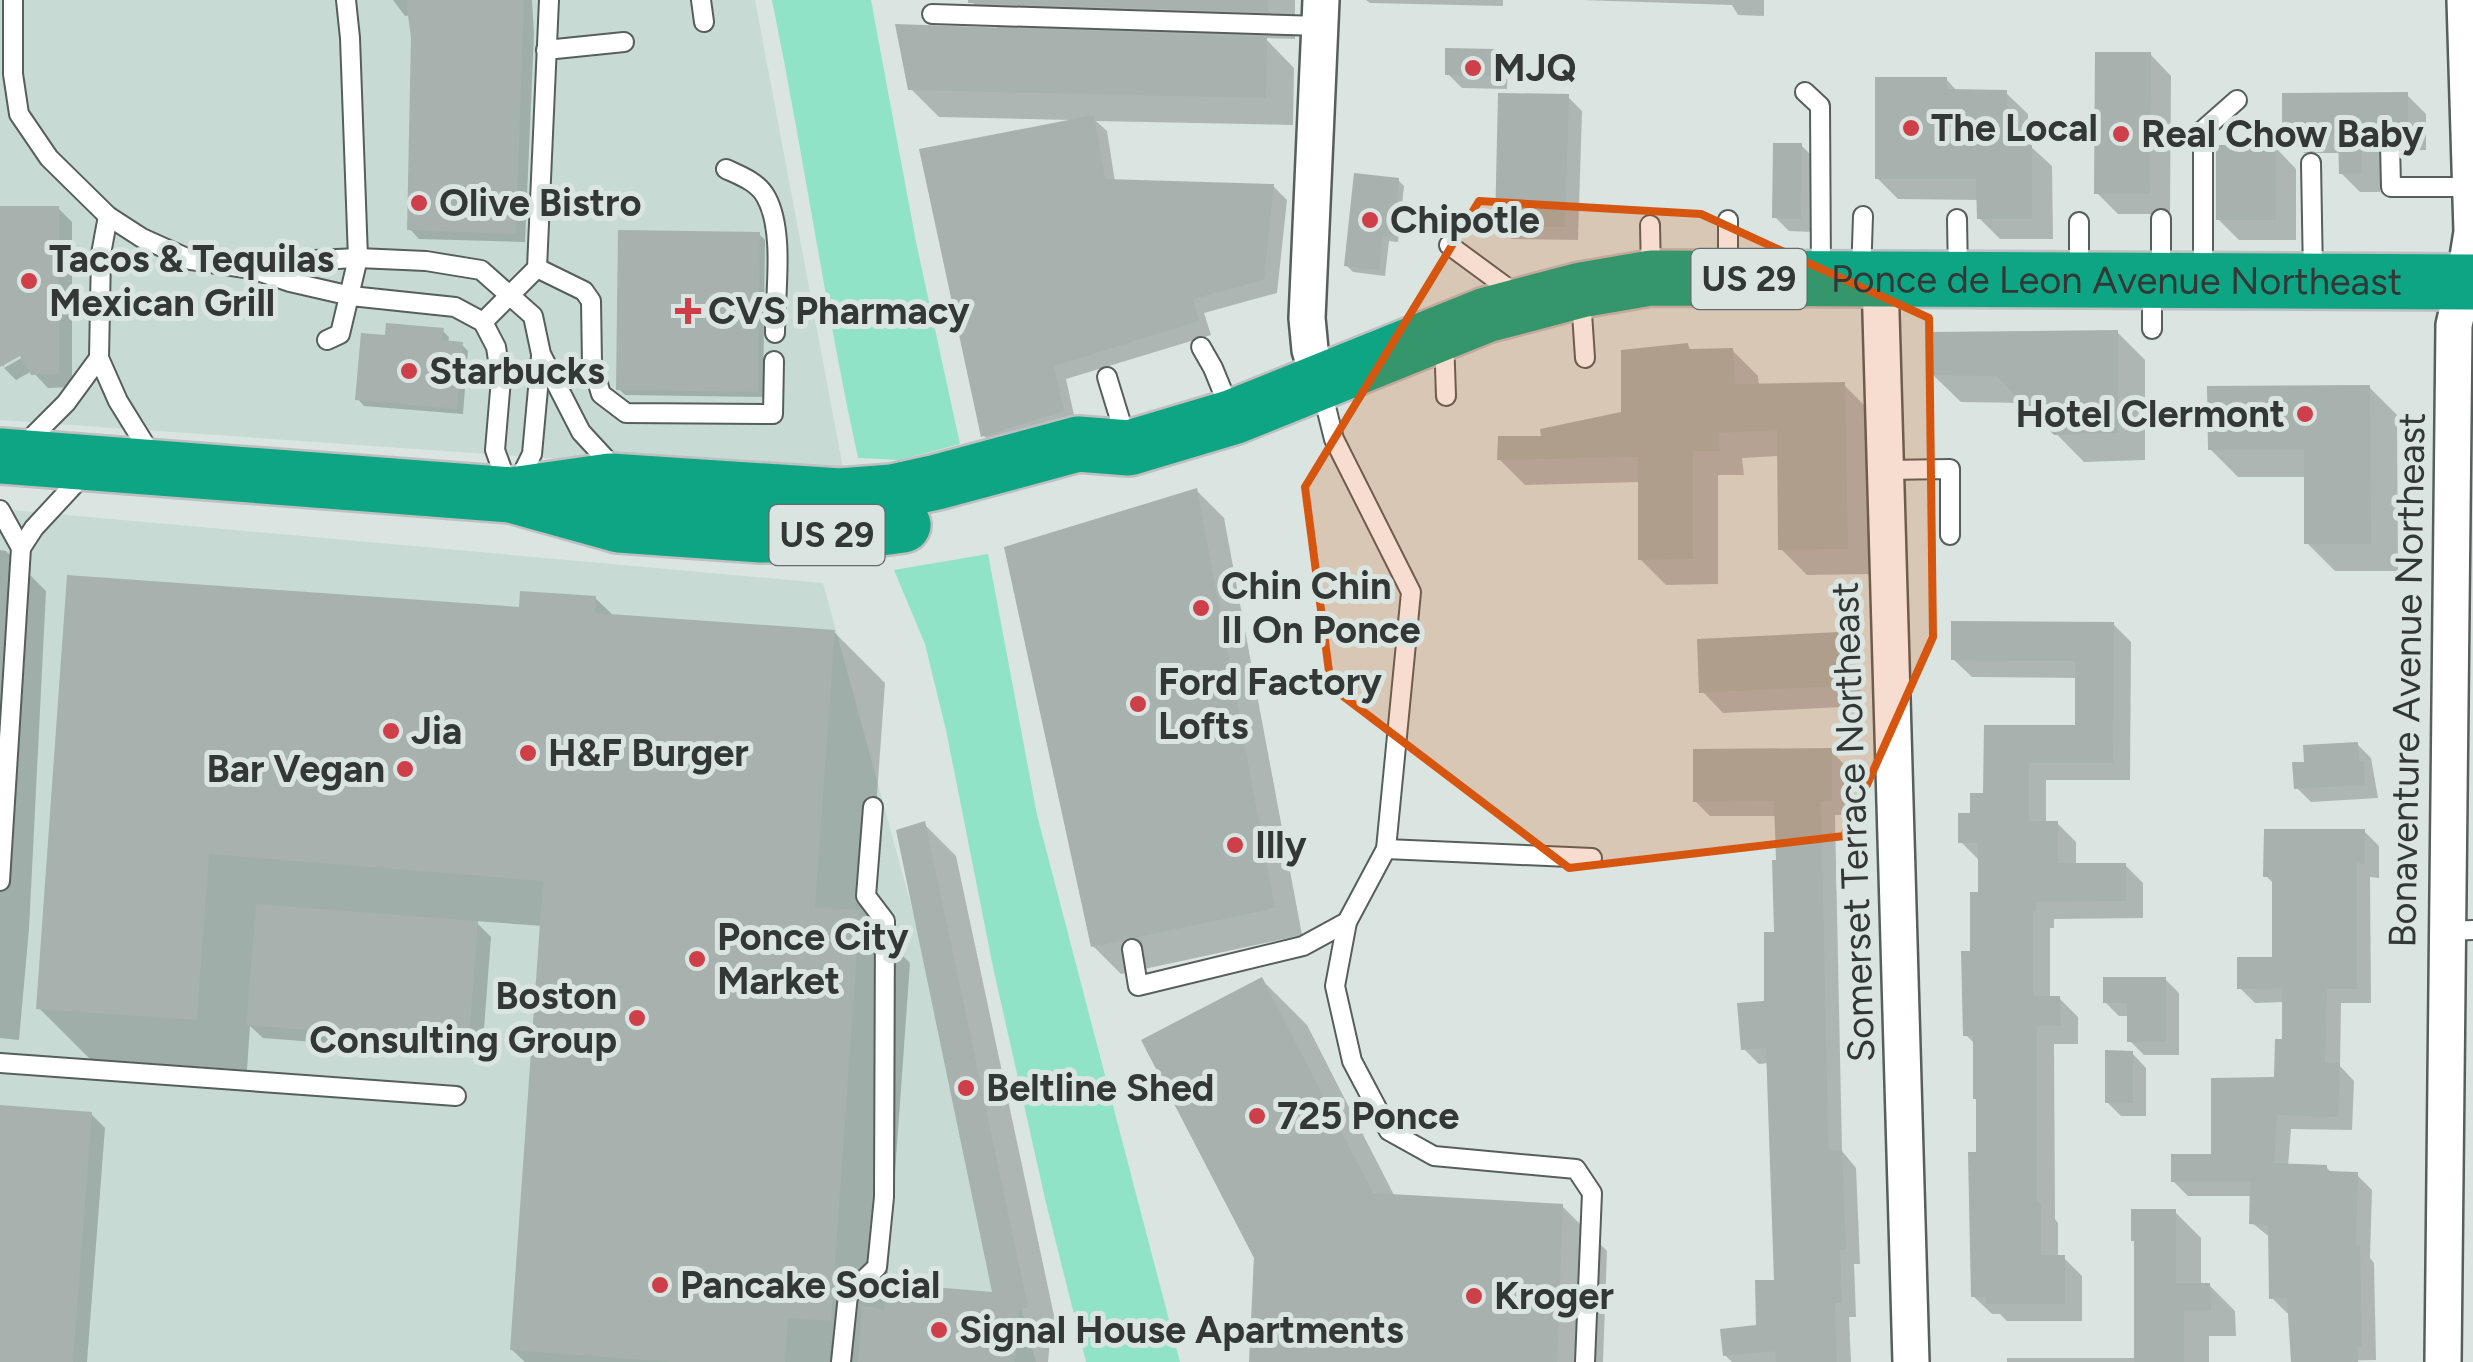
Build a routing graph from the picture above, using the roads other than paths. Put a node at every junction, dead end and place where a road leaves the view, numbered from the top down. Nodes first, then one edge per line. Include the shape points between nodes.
1 (13, 0) edge
2 (346, 0) edge
3 (548, 0) edge
4 (701, 0) edge
5 (2465, 0) edge
6 (1320, 13) edge
7 (932, 14) dead end
8 (704, 22) dead end
9 (624, 42) dead end
10 (546, 50) junction
11 (1804, 92) dead end
12 (2236, 100) dead end
13 (2390, 143) dead end
14 (2311, 163) dead end
15 (726, 169) dead end
16 (2470, 187) junction
17 (108, 216) junction
18 (1863, 216) dead end
19 (1957, 218) dead end
20 (2161, 218) dead end
21 (1728, 220) dead end
22 (2079, 222) dead end
23 (1650, 224) dead end
24 (1449, 244) dead end
25 (358, 258) junction
26 (537, 268) junction
27 (252, 269) junction
28 (1651, 278) junction
29 (1854, 279) junction
30 (1728, 280) junction
31 (1958, 280) junction
32 (2079, 280) junction
33 (2313, 280) junction
34 (2469, 282) edge
35 (1581, 290) junction
36 (2167, 293) junction
37 (511, 294) junction
38 (352, 296) junction
39 (1528, 304) junction
40 (483, 322) junction
41 (1444, 332) junction
42 (775, 333) dead end
43 (327, 340) dead end
44 (1200, 347) dead end
45 (542, 354) junction
46 (98, 358) junction
47 (1584, 358) dead end
48 (774, 361) dead end
49 (1107, 377) dead end
50 (1320, 383) junction
51 (1446, 396) dead end
52 (1233, 417) junction
53 (1129, 448) junction
54 (6, 456) edge
55 (95, 462) junction
56 (158, 466) junction
57 (1886, 470) junction
58 (634, 483) junction
59 (511, 496) junction
60 (0, 510) edge
61 (1950, 536) dead end
62 (21, 548) junction
63 (873, 807) dead end
64 (1386, 849) junction
65 (1592, 858) dead end
66 (0, 881) edge
67 (1347, 922) junction
68 (2460, 931) edge
69 (1132, 950) dead end
70 (0, 1063) edge
71 (456, 1096) dead end
72 (841, 1362) edge
73 (1585, 1362) edge
74 (1911, 1362) edge
75 (2443, 1362) edge

1 - 17 lane via 20,114 48,158
2 - 25 lane
3 - 10 lane
4 - 8 lane
5 - 16 street, Bonaventure Avenue Northeast
6 - 7 lane
6 - 50 street via 1307,318
9 - 10 lane
10 - 26 lane
11 - 29 lane via 1820,106
12 - 36 lane via 2203,130
13 - 16 lane via 2391,187
14 - 33 lane
15 - 42 lane via 765,195 776,226
16 - 34 street, Bonaventure Avenue Northeast
17 - 27 lane via 191,260
17 - 46 lane
18 - 29 lane
19 - 31 lane
20 - 36 lane
21 - 30 lane
22 - 32 lane
23 - 28 lane
24 - 39 lane
25 - 27 lane
25 - 37 lane via 482,270
25 - 38 lane
26 - 37 lane
26 - 48 lane via 591,301 592,364 601,394 626,413 773,414
27 - 38 lane
28 - 30 highway, Ponce de Leon Avenue Northeast / US 29
28 - 35 highway, Ponce de Leon Avenue Northeast / US 29
29 - 30 highway, Ponce de Leon Avenue Northeast / US 29
29 - 31 highway, Ponce de Leon Avenue Northeast / US 29
29 - 57 street, Somerset Terrace Northeast
31 - 32 highway, Ponce de Leon Avenue Northeast / US 29
32 - 36 highway, Ponce de Leon Avenue Northeast / US 29
33 - 34 highway, Ponce de Leon Avenue Northeast / US 29
33 - 36 highway, Ponce de Leon Avenue Northeast / US 29
34 - 68 street, Bonaventure Avenue Northeast via 2454,325
35 - 39 highway, Ponce de Leon Avenue Northeast / US 29
35 - 47 lane
37 - 40 lane
37 - 45 lane via 533,316
38 - 40 lane via 455,308
38 - 43 lane via 340,334
39 - 41 highway, Ponce de Leon Avenue Northeast / US 29
40 - 59 lane via 496,347 501,379 495,450
41 - 50 highway, Ponce de Leon Avenue Northeast / US 29
41 - 51 lane
44 - 52 lane
45 - 58 lane via 581,432
45 - 59 lane via 532,454
46 - 54 lane via 66,403
46 - 56 lane
49 - 53 lane
50 - 52 highway, Ponce de Leon Avenue Northeast / US 29
50 - 64 lane via 1334,438 1411,592
52 - 53 highway, Ponce de Leon Avenue Northeast / US 29
53 - 58 highway, Ponce de Leon Avenue Northeast / US 29 via 1078,444 907,489 840,496
53 - 59 highway, Ponce de Leon Avenue Northeast / US 29 via 1090,481 938,518 836,534 761,536 607,524
54 - 55 highway, Ponce de Leon Avenue Northeast / US 29
55 - 56 highway, Ponce de Leon Avenue Northeast / US 29
55 - 62 lane
56 - 59 highway, Ponce de Leon Avenue Northeast / US 29
57 - 61 lane via 1950,468
57 - 74 street, Somerset Terrace Northeast
58 - 59 highway, Ponce de Leon Avenue Northeast / US 29
60 - 62 lane
62 - 66 lane
63 - 72 lane via 866,896 885,921 884,1197 877,1267 848,1295
64 - 65 lane
64 - 67 lane
67 - 69 lane via 1302,946 1138,986
67 - 73 lane via 1335,986 1352,1061 1389,1130 1434,1156 1576,1169 1592,1193
68 - 75 street, Bonaventure Avenue Northeast
70 - 71 lane

